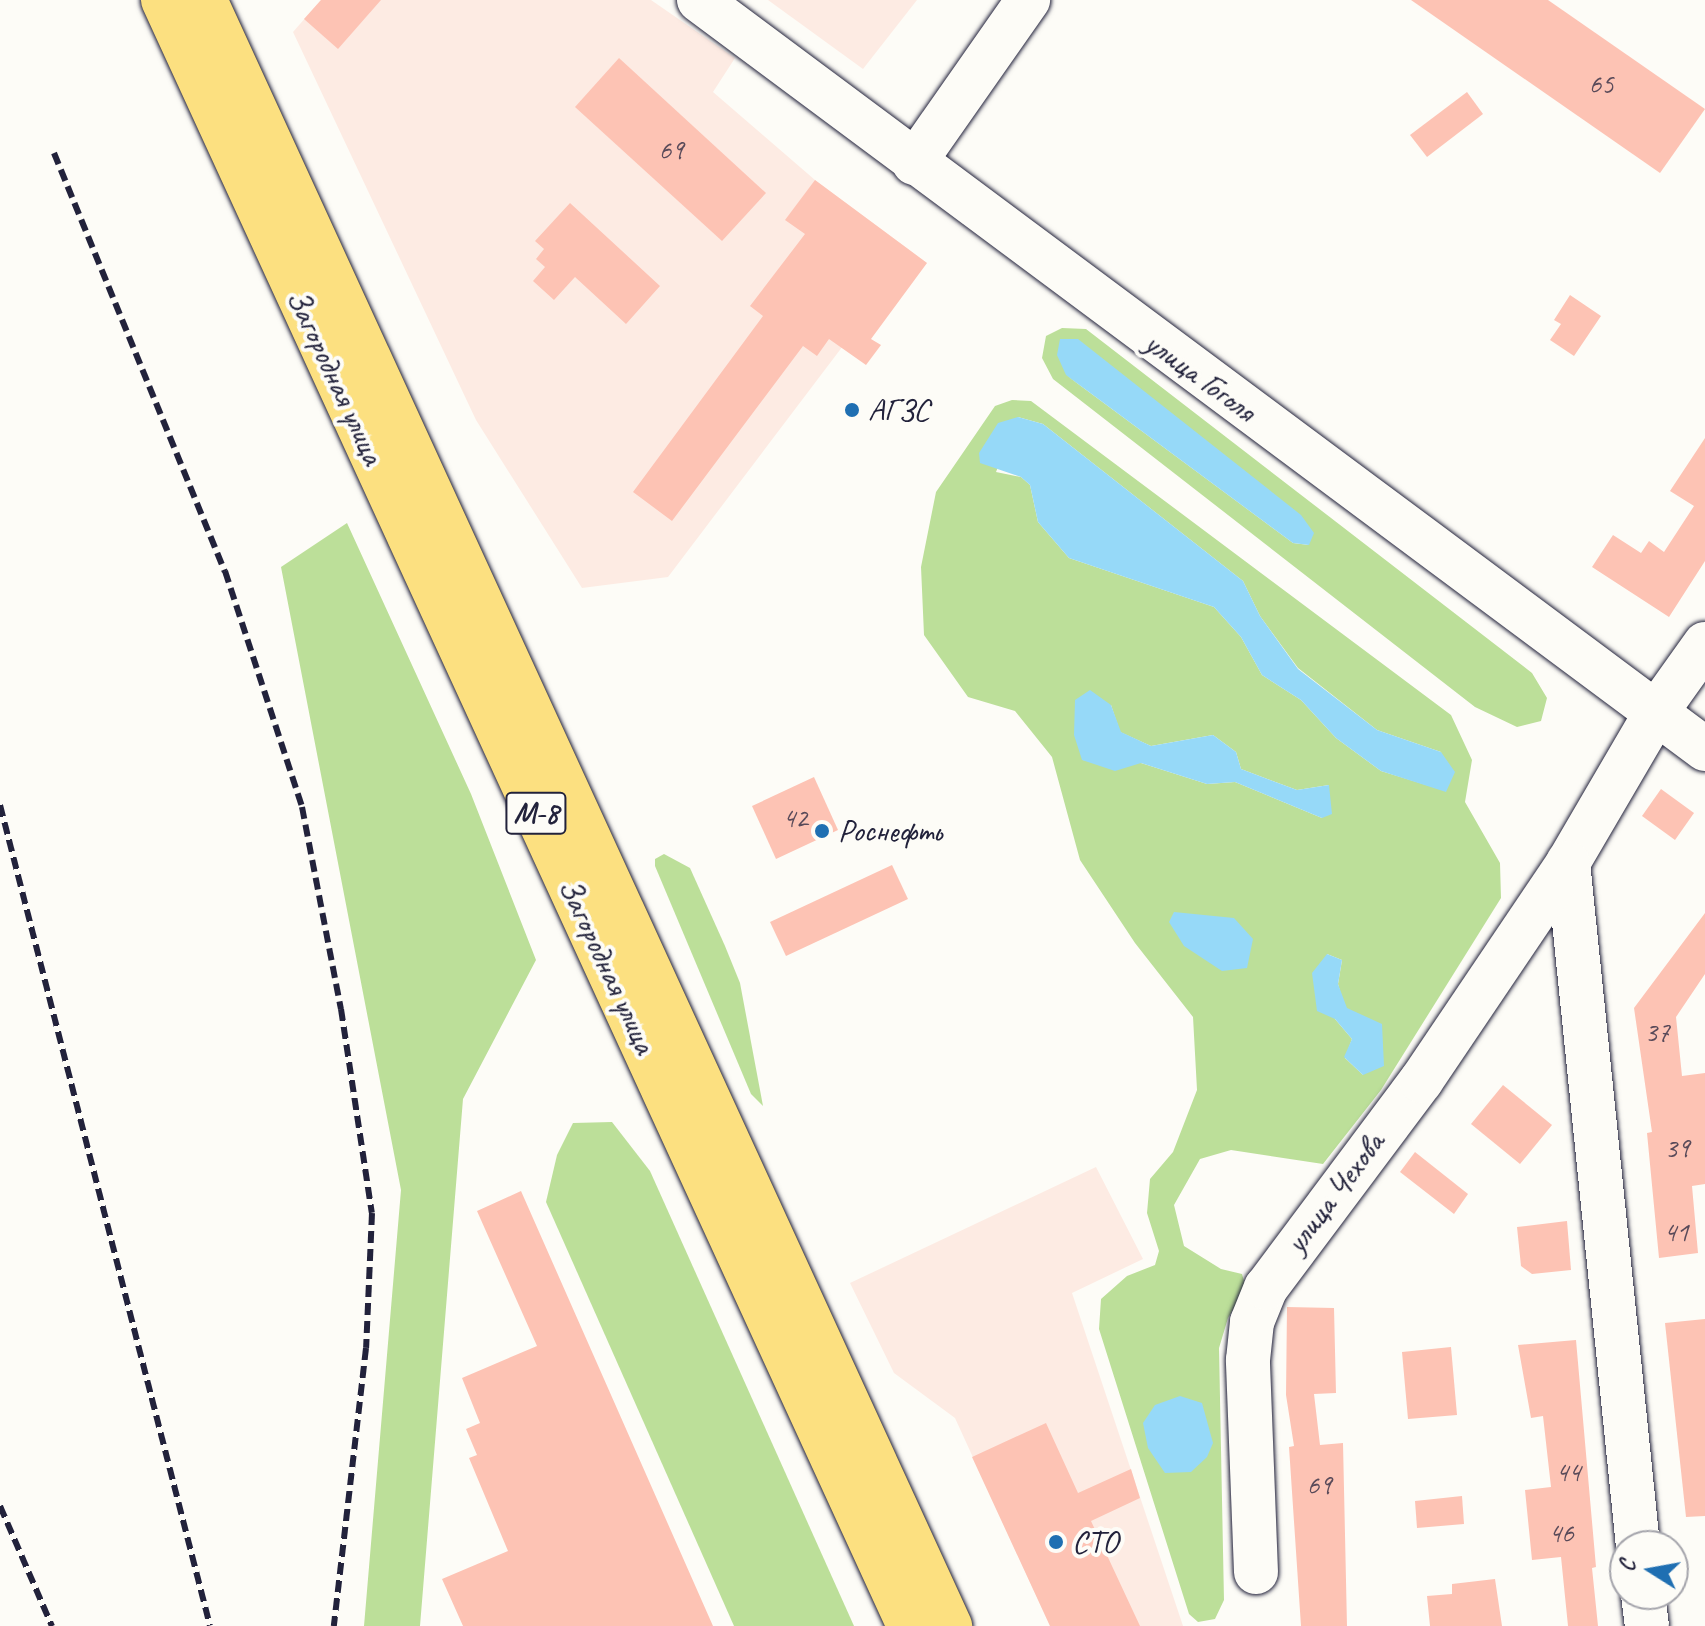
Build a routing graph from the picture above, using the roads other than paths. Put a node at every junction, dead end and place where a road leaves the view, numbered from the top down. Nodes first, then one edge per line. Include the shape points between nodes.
1 (163, 0) edge
2 (205, 0) edge
3 (699, 0) edge
4 (1028, 0) edge
5 (914, 163) junction
6 (1705, 644) edge
7 (1655, 714) junction
8 (1705, 749) edge
9 (1568, 863) junction
10 (1636, 1530) edge
11 (1256, 1572) dead end
12 (909, 1626) edge
13 (950, 1626) edge

1 - 12 highway, Загородная улица / М-8
2 - 13 highway, Загородная улица / М-8
3 - 5 street, улица Гоголя
4 - 5 street
5 - 7 street, улица Гоголя
6 - 7 street, улица Чехова
7 - 8 street, улица Гоголя
7 - 9 street, улица Чехова
9 - 10 street
9 - 11 street, улица Чехова via 1421,1081 1266,1288 1252,1322 1248,1360

